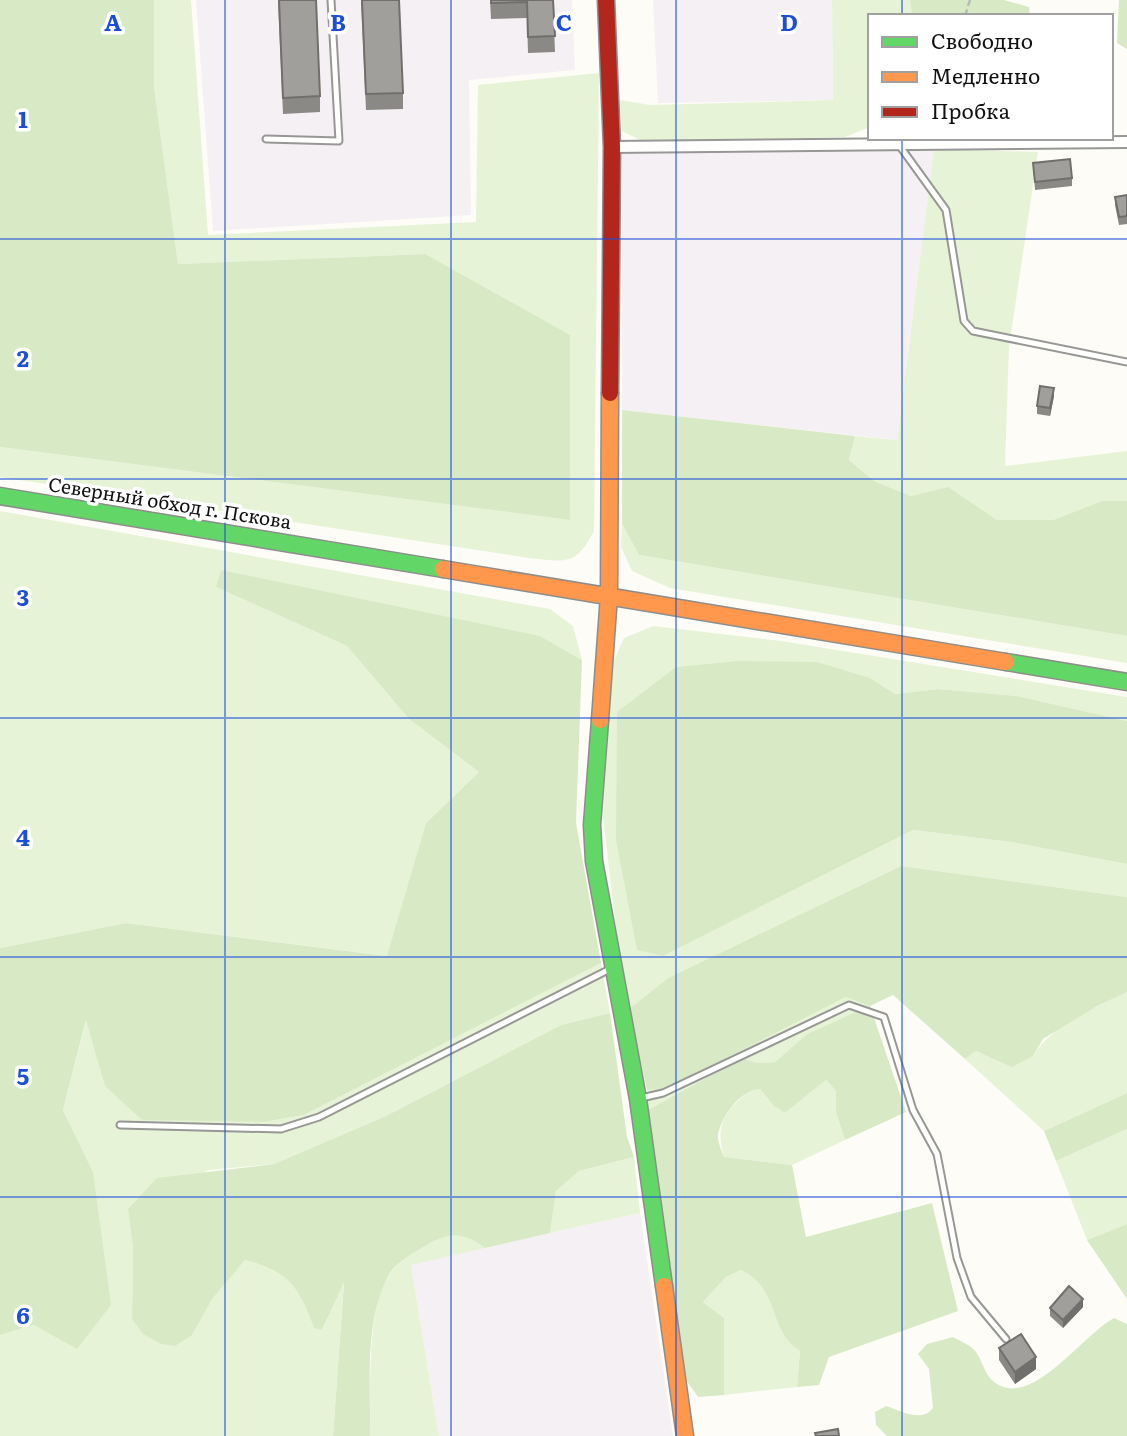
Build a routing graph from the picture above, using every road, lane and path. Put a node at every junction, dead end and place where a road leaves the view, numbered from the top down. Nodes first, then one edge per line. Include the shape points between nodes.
1 (331, 0) edge
2 (606, 0) edge
3 (266, 139) dead end
4 (1127, 142) edge
5 (899, 145) junction
6 (612, 147) junction
7 (1127, 362) edge
8 (0, 496) edge
9 (609, 595) junction
10 (1127, 682) edge
11 (613, 967) junction
12 (638, 1099) junction
13 (120, 1125) dead end
14 (1006, 1339) dead end
15 (685, 1436) edge

1 - 3 lane via 339,141
2 - 6 main road
4 - 5 street
5 - 6 street
5 - 7 lane via 946,210 964,321 973,331
6 - 9 main road
8 - 9 main road, Северный обход г. Пскова
9 - 10 main road, Северный обход г. Пскова
9 - 11 main road via 592,825
11 - 12 main road
11 - 13 lane via 319,1117 281,1129
12 - 14 lane via 663,1093 849,1005 884,1017 913,1110 937,1154 957,1258 971,1297
12 - 15 main road

